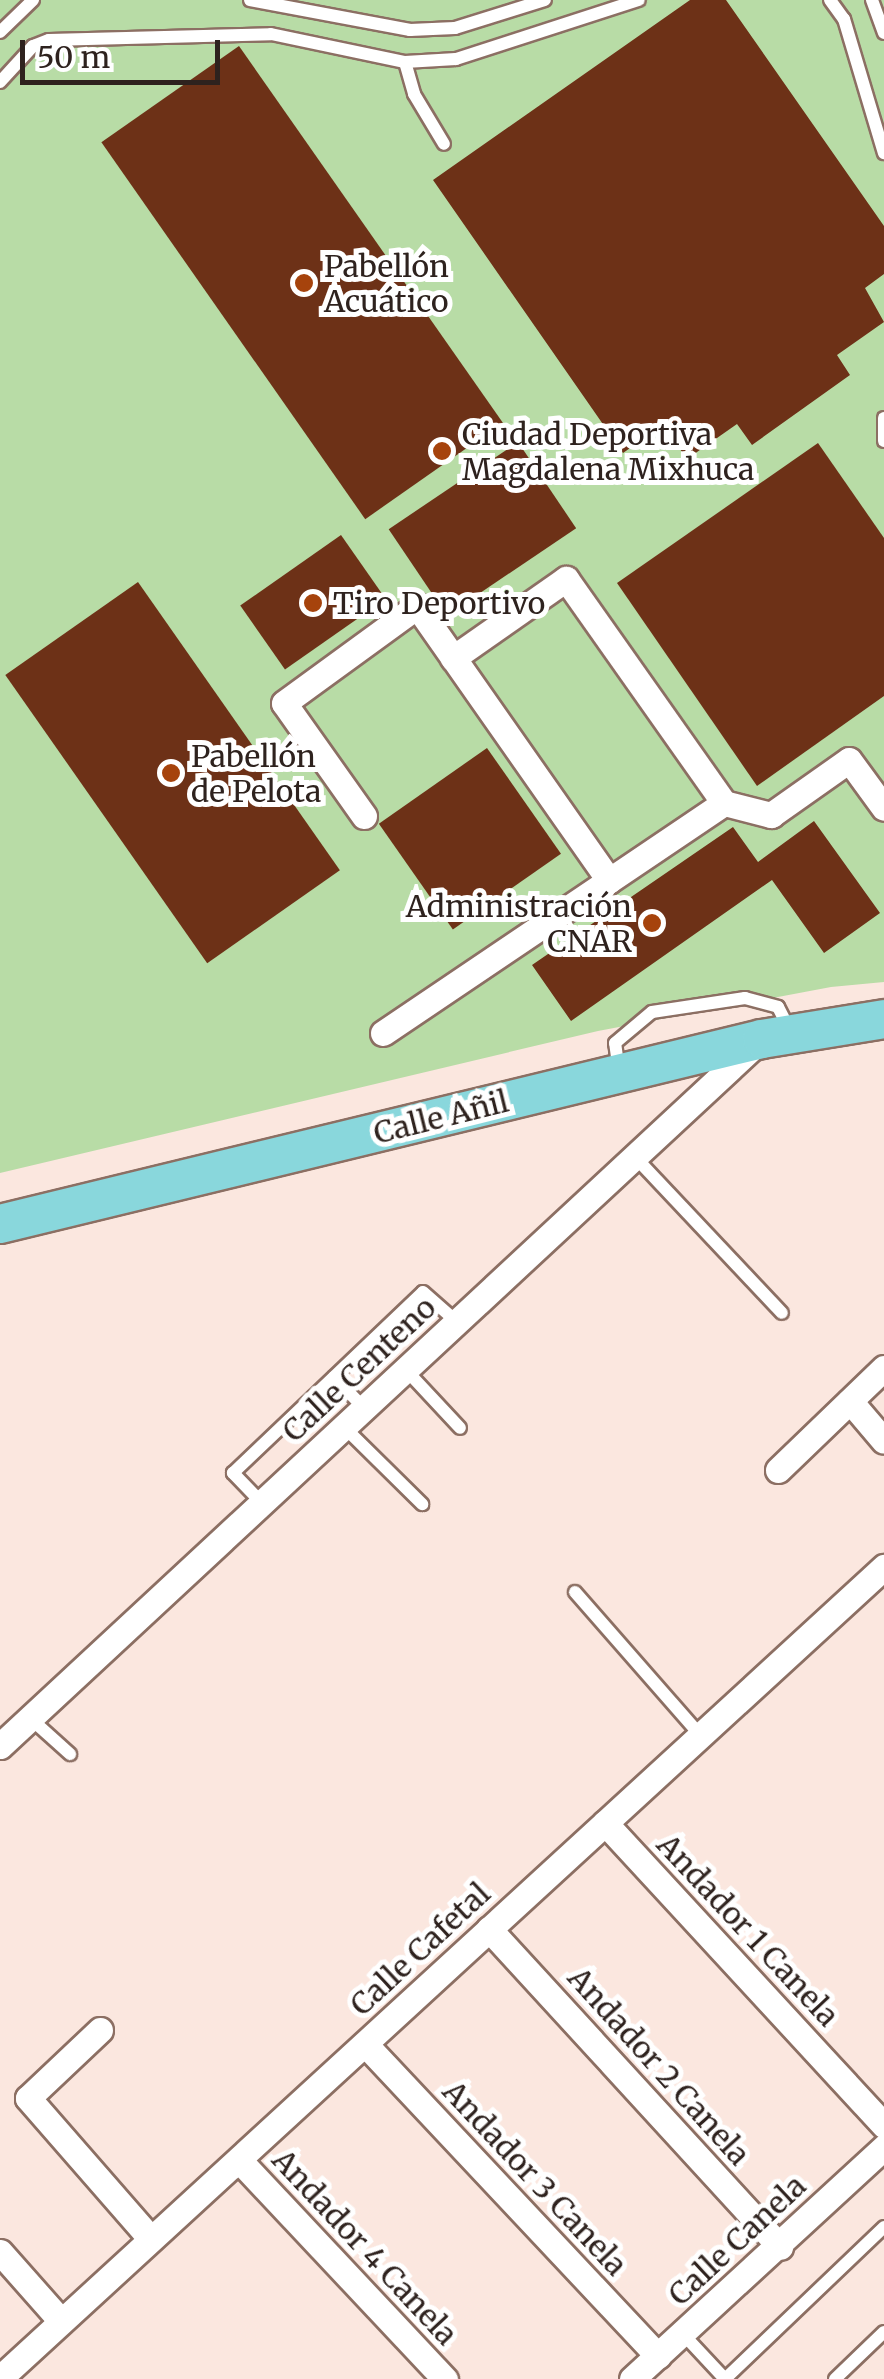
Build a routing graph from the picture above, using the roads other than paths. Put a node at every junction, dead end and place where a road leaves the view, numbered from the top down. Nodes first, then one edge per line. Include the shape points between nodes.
1 (32, 0) edge
2 (250, 0) edge
3 (544, 0) edge
4 (639, 0) edge
5 (830, 0) edge
6 (872, 0) edge
7 (0, 32) edge
8 (884, 33) edge
9 (404, 62) junction
10 (0, 82) edge
11 (444, 144) dead end
12 (884, 153) edge
13 (884, 418) edge
14 (884, 442) edge
15 (453, 658) junction
16 (724, 803) junction
17 (884, 808) edge
18 (364, 816) dead end
19 (608, 880) junction
20 (884, 1018) edge
21 (383, 1033) dead end
22 (777, 1036) junction
23 (620, 1074) junction
24 (634, 1157) junction
25 (1, 1225) edge
26 (782, 1313) dead end
27 (457, 1322) junction
28 (884, 1368) edge
29 (406, 1370) junction
30 (334, 1377) junction
31 (850, 1401) junction
32 (364, 1408) junction
33 (344, 1427) junction
34 (460, 1428) dead end
35 (884, 1440) edge
36 (778, 1470) dead end
37 (262, 1502) junction
38 (422, 1504) dead end
39 (884, 1568) edge
40 (575, 1592) dead end
41 (30, 1718) junction
42 (700, 1736) junction
43 (0, 1746) edge
44 (70, 1754) dead end
45 (605, 1824) junction
46 (490, 1929) junction
47 (100, 2030) dead end
48 (364, 2044) junction
49 (884, 2125) edge
50 (884, 2147) edge
51 (238, 2160) junction
52 (884, 2227) edge
53 (151, 2239) junction
54 (780, 2247) junction
55 (0, 2252) edge
56 (61, 2321) junction
57 (884, 2332) edge
58 (682, 2334) junction
59 (658, 2356) junction
60 (7, 2376) edge
61 (724, 2378) edge
62 (445, 2379) edge
63 (632, 2379) edge
64 (835, 2379) edge

1 - 7 lane
2 - 3 lane via 421,30 455,28
4 - 9 lane via 456,59
5 - 12 lane via 844,19
6 - 8 lane
9 - 10 lane via 270,34 49,40 34,46
9 - 11 lane via 414,94
13 - 14 lane
15 - 16 street via 566,579
15 - 18 street via 417,606 284,703
15 - 19 street
16 - 17 street via 771,815 850,760
16 - 19 street
19 - 21 street
20 - 22 main road, Calle Añil
22 - 23 main road, Calle Añil
22 - 23 lane via 778,1007 745,998 652,1012 615,1044
22 - 24 street, Calle Centeno
23 - 25 main road, Calle Añil
24 - 26 lane
24 - 27 street, Calle Centeno
27 - 29 street, Calle Centeno
27 - 30 lane via 424,1292
28 - 31 street
29 - 32 street, Calle Centeno
29 - 34 lane
30 - 32 lane
30 - 37 lane via 233,1473
31 - 35 street
31 - 36 street
32 - 33 street, Calle Centeno
33 - 37 street, Calle Centeno
33 - 38 lane
37 - 41 street, Calle Centeno
39 - 42 street, Calle Cafetal
40 - 42 lane
41 - 43 street, Calle Centeno
41 - 44 lane
42 - 45 street, Calle Cafetal
45 - 46 street, Calle Cafetal
45 - 49 street, Andador 1 Canela
46 - 48 street, Calle Cafetal
46 - 54 street, Andador 2 Canela
47 - 53 street via 28,2098
48 - 51 street, Calle Cafetal
48 - 59 street, Andador 3 Canela
50 - 54 street, Calle Canela
51 - 53 street, Calle Cafetal
51 - 62 street, Andador 4 Canela
52 - 61 lane
53 - 56 street, Calle Cafetal
54 - 58 street, Calle Canela
55 - 56 street
56 - 60 street, Calle Cafetal
57 - 64 lane
58 - 59 street, Calle Canela
58 - 61 lane
59 - 63 street, Calle Canela

